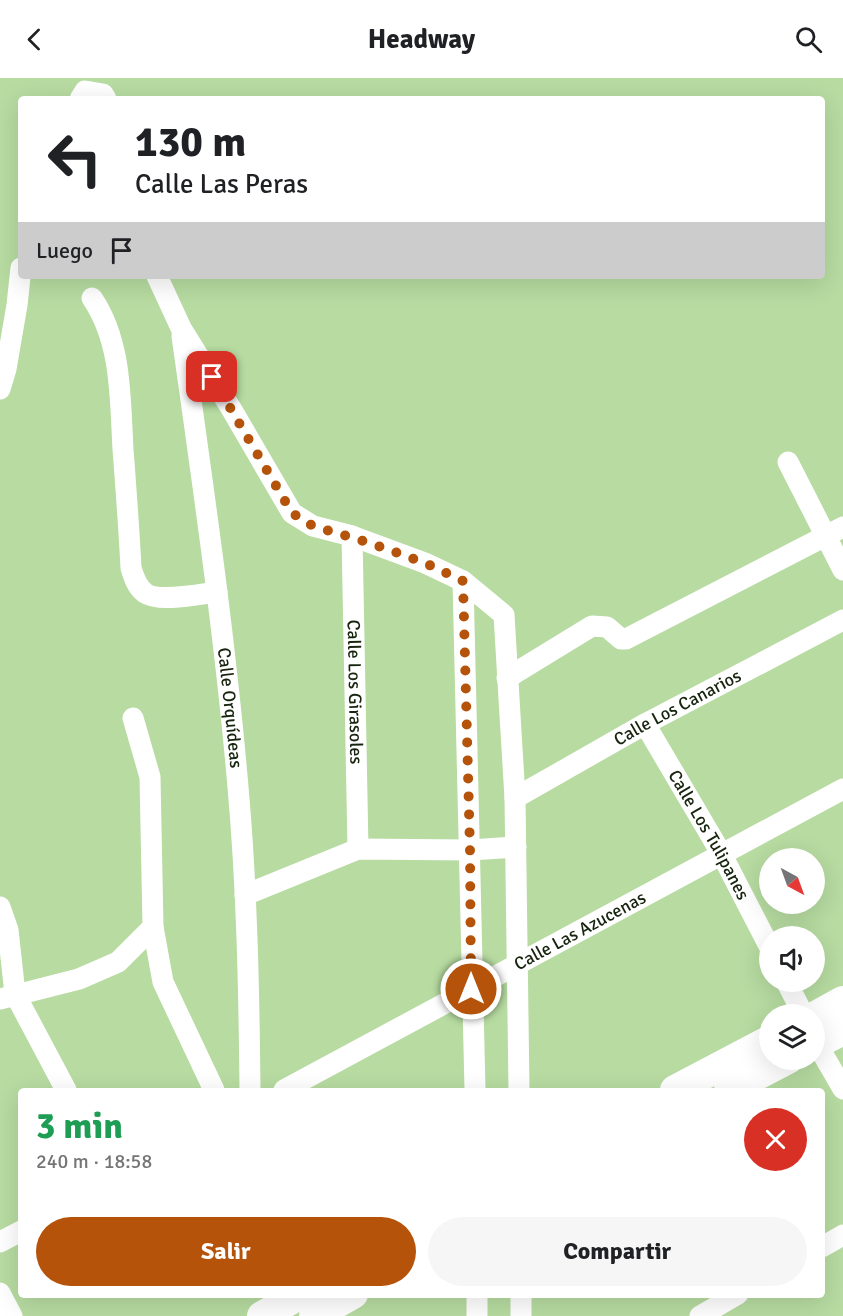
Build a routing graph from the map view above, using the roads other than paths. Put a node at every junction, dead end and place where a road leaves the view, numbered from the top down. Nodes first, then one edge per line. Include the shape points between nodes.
1 (82, 96) edge
2 (104, 96) edge
3 (20, 279) edge
4 (158, 279) edge
5 (92, 298) dead end
6 (181, 328) junction
7 (0, 389) edge
8 (788, 462) dead end
9 (834, 532) edge
10 (352, 536) junction
11 (843, 570) edge
12 (463, 581) junction
13 (217, 592) junction
14 (843, 620) edge
15 (507, 678) junction
16 (133, 717) dead end
17 (645, 724) junction
18 (843, 789) edge
19 (515, 798) junction
20 (516, 847) junction
21 (358, 849) junction
22 (470, 850) junction
23 (721, 853) junction
24 (245, 896) junction
25 (0, 907) edge
26 (153, 927) junction
27 (759, 927) edge
28 (518, 963) junction
29 (471, 989) junction
30 (8, 997) edge
31 (843, 1001) edge
32 (825, 1024) edge
33 (843, 1030) edge
34 (825, 1034) edge
35 (759, 1046) edge
36 (825, 1055) edge
37 (767, 1070) edge
38 (65, 1088) edge
39 (213, 1088) edge
40 (250, 1088) edge
41 (288, 1088) edge
42 (475, 1088) edge
43 (519, 1088) edge
44 (679, 1088) edge
45 (733, 1088) edge
46 (843, 1089) edge
47 (18, 1233) edge
48 (843, 1235) edge
49 (0, 1242) edge
50 (825, 1245) edge
51 (0, 1293) edge
52 (294, 1298) edge
53 (346, 1298) edge
54 (477, 1298) edge
55 (521, 1298) edge
56 (731, 1298) edge
57 (12, 1316) edge
58 (262, 1316) edge
59 (314, 1316) edge
60 (477, 1316) edge
61 (521, 1316) edge
62 (700, 1316) edge

1 - 2 street via 85,91
3 - 7 street
4 - 6 street
5 - 13 street via 102,313 114,348 131,568 136,584 157,598
6 - 10 street via 292,513 313,526
6 - 13 street, Calle Orquídeas
8 - 9 street
9 - 11 street
9 - 15 street via 626,639 607,627 592,626
10 - 12 street
10 - 21 street, Calle Los Girasoles
12 - 15 street via 504,615
12 - 22 street
13 - 24 street, Calle Orquídeas via 238,786
14 - 17 street, Calle Los Canarios
15 - 19 street
16 - 26 street via 150,777
17 - 19 street, Calle Los Canarios
17 - 23 street, Calle Los Tulipanes
18 - 23 street, Calle Las Azucenas
19 - 20 street
20 - 22 street
20 - 28 street
21 - 22 street
21 - 24 street
22 - 29 street
23 - 27 street, Calle Los Tulipanes
23 - 28 street, Calle Las Azucenas
24 - 40 street, Calle Orquídeas
25 - 30 street via 8,930
26 - 30 street via 118,962 79,979
26 - 39 street via 163,982
28 - 29 street, Calle Las Azucenas
28 - 43 street
29 - 41 street, Calle Las Azucenas
29 - 42 street
30 - 38 street
31 - 32 street
33 - 34 street
35 - 44 street
36 - 46 street
37 - 45 street
47 - 49 street
48 - 50 street
51 - 57 street
52 - 58 street
53 - 59 street
54 - 60 street
55 - 61 street
56 - 62 street

